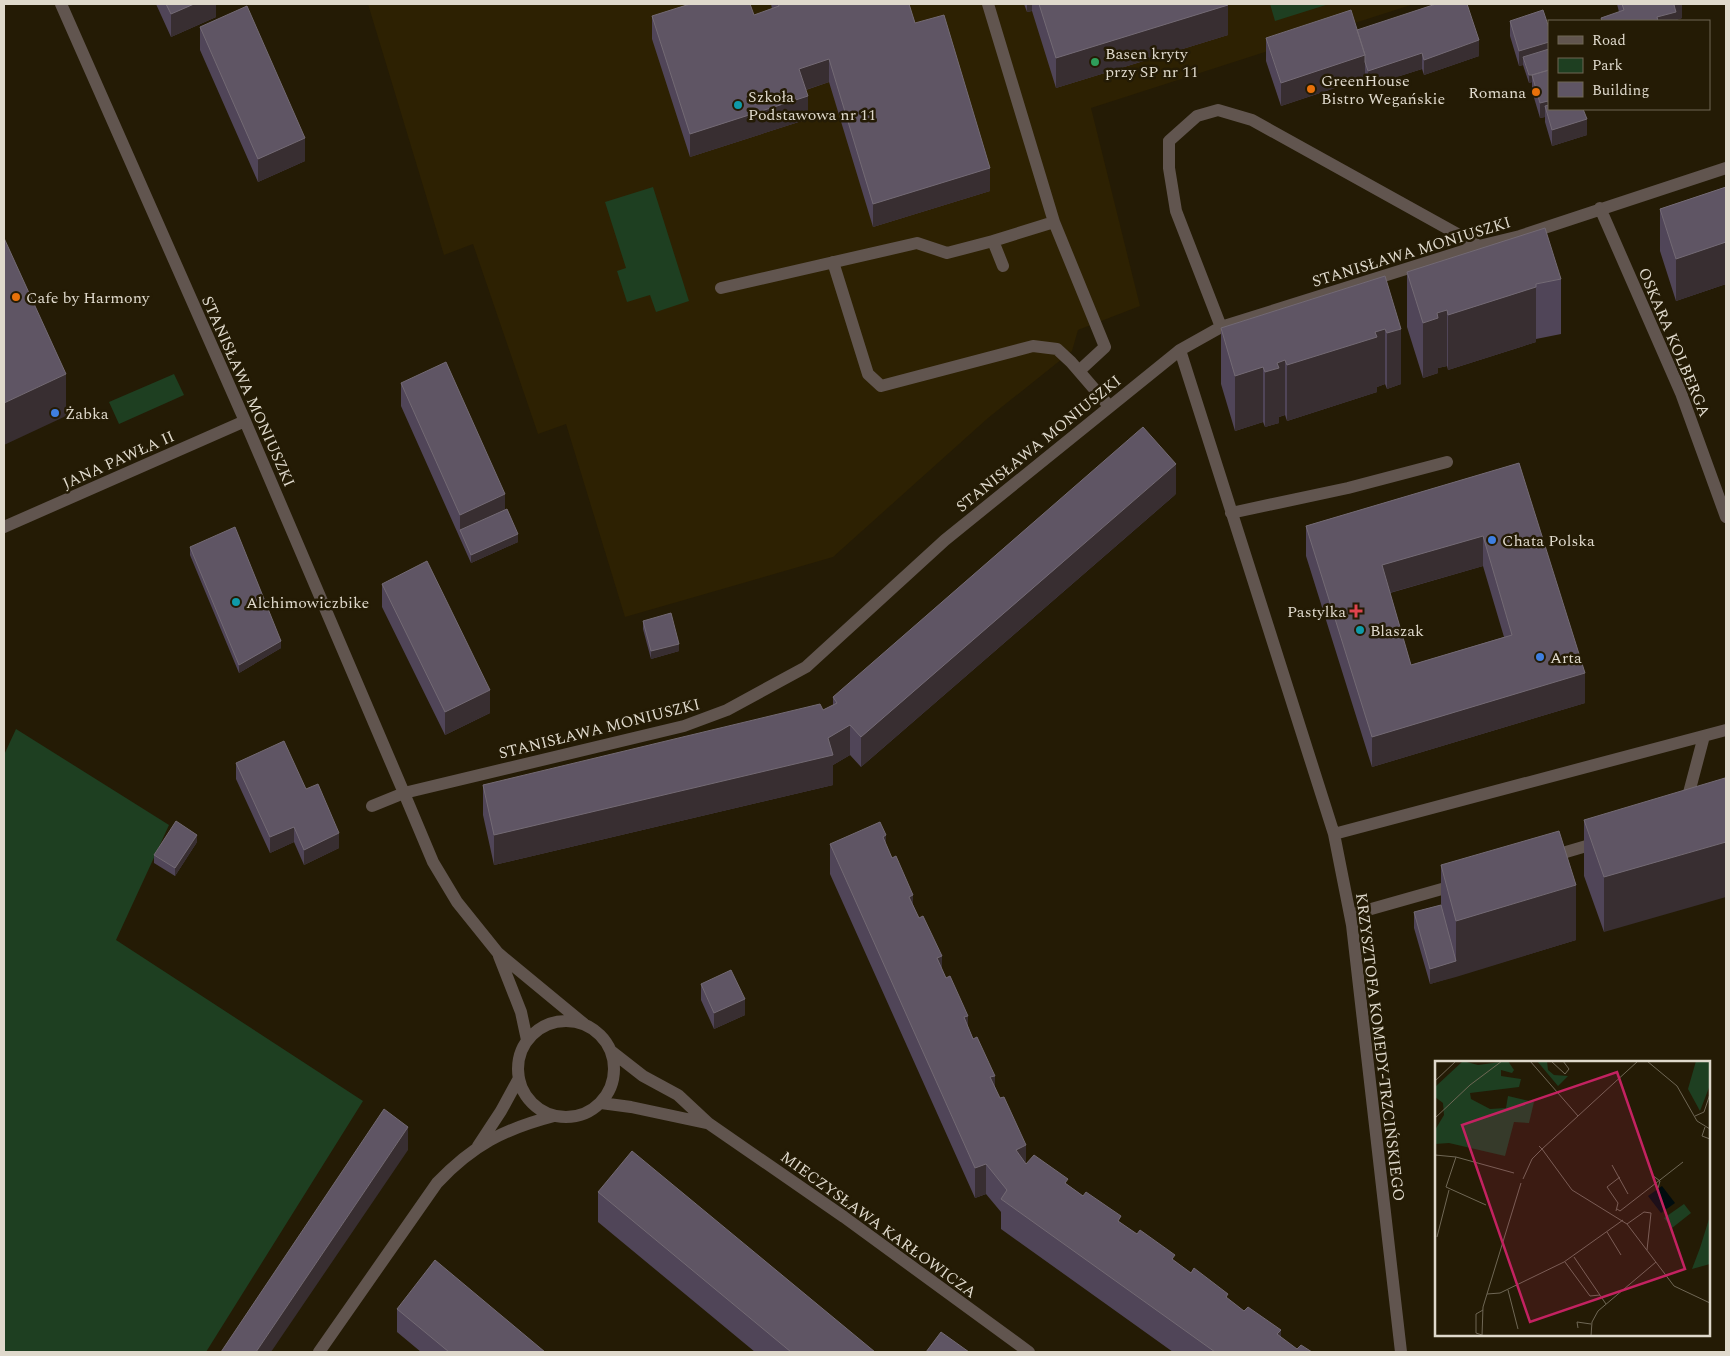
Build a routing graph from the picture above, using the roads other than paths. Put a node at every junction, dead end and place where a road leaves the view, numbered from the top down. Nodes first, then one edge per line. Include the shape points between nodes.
1 (62, 4) edge
2 (988, 4) edge
3 (1726, 168) edge
4 (1600, 208) junction
5 (1054, 222) junction
6 (994, 241) junction
7 (1479, 246) junction
8 (834, 262) junction
9 (1004, 266) dead end
10 (721, 288) dead end
11 (1221, 327) junction
12 (1180, 350) junction
13 (1080, 371) junction
14 (1109, 406) junction
15 (245, 420) junction
16 (1447, 462) dead end
17 (1231, 513) junction
18 (1726, 518) edge
19 (4, 527) edge
20 (1726, 730) edge
21 (1704, 736) junction
22 (404, 793) junction
23 (372, 806) dead end
24 (1683, 817) edge
25 (1334, 834) junction
26 (1616, 837) edge
27 (1541, 860) edge
28 (1467, 882) edge
29 (1350, 915) junction
30 (498, 953) junction
31 (584, 1024) junction
32 (527, 1040) junction
33 (611, 1051) junction
34 (519, 1078) junction
35 (601, 1103) junction
36 (554, 1116) junction
37 (708, 1123) junction
38 (478, 1146) junction
39 (319, 1352) edge
40 (1029, 1352) edge
41 (1401, 1352) edge

1 - 15 street, STANISŁAWA MONIUSZKI
2 - 5 street
3 - 4 street, STANISŁAWA MONIUSZKI
4 - 7 street, STANISŁAWA MONIUSZKI via 1520,236
4 - 18 street, OSKARA KOLBERGA via 1681,394
5 - 6 street
5 - 13 street via 1105,348
6 - 8 street via 947,253 917,243
6 - 9 street
7 - 11 street, STANISŁAWA MONIUSZKI
7 - 11 street via 1252,120 1218,110 1197,116 1170,141 1169,168 1176,211
8 - 10 street
8 - 13 street via 868,374 881,386 1033,346 1057,349
11 - 12 street, STANISŁAWA MONIUSZKI
12 - 14 street, STANISŁAWA MONIUSZKI
12 - 17 street, KRZYSZTOFA KOMEDY-TRZCIŃSKIEGO
13 - 14 street
14 - 22 street, STANISŁAWA MONIUSZKI via 945,540 806,667 727,710 684,726
15 - 19 street, JANA PAWŁA II
15 - 22 street, STANISŁAWA MONIUSZKI
16 - 17 street via 1348,488
17 - 25 street, KRZYSZTOFA KOMEDY-TRZCIŃSKIEGO
20 - 21 street
21 - 24 street
21 - 25 street
22 - 23 street
22 - 30 street, STANISŁAWA MONIUSZKI via 433,862 457,902
25 - 29 street, KRZYSZTOFA KOMEDY-TRZCIŃSKIEGO
26 - 27 street
28 - 29 street
29 - 41 street, KRZYSZTOFA KOMEDY-TRZCIŃSKIEGO
30 - 31 street, STANISŁAWA MONIUSZKI
30 - 32 street, STANISŁAWA MONIUSZKI via 521,1012
31 - 32 street via 568,1020 553,1022
31 - 33 street via 600,1034
32 - 34 street via 519,1058
33 - 35 street via 615,1069 611,1087
33 - 37 street, MIECZYSŁAWA KARŁOWICZA via 643,1076 678,1095
34 - 36 street via 525,1095 537,1108
34 - 38 street
35 - 36 street via 579,1116
35 - 37 street, MIECZYSŁAWA KARŁOWICZA
36 - 38 street via 529,1122
37 - 40 street, MIECZYSŁAWA KARŁOWICZA
38 - 39 street via 437,1183

